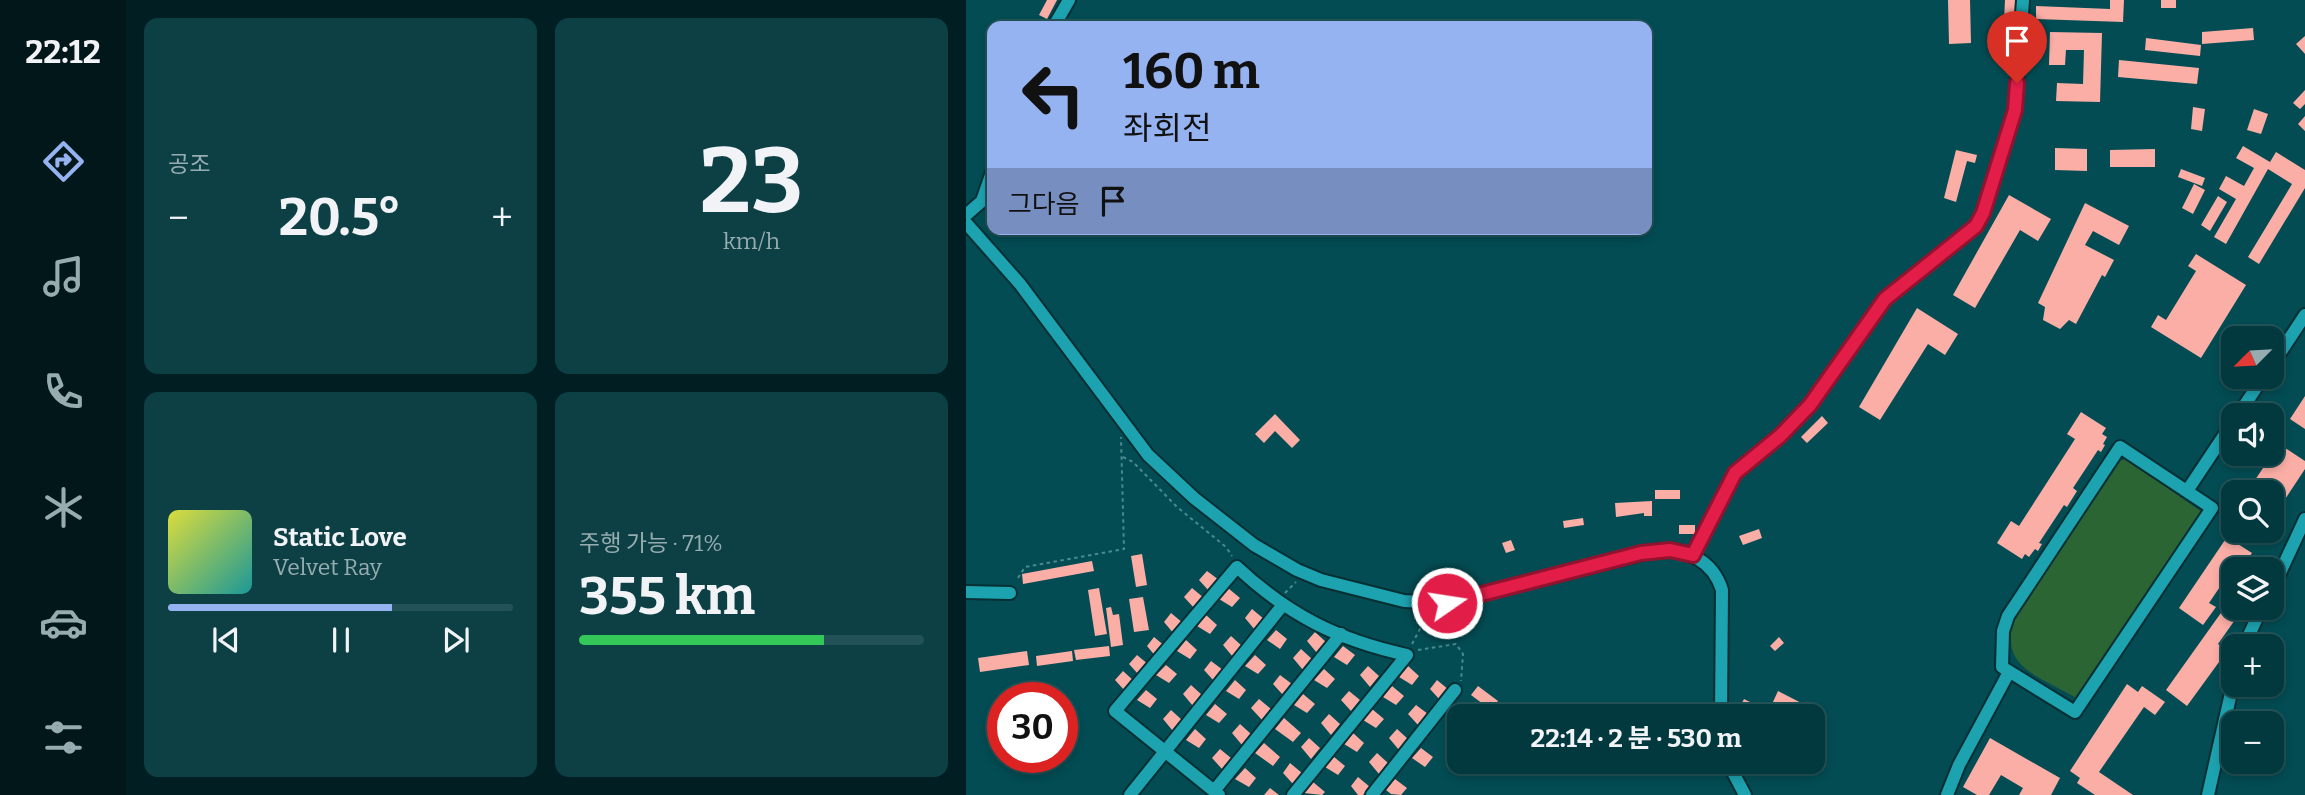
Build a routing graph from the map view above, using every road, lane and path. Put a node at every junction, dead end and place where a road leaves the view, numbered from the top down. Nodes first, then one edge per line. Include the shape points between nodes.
1 (1069, 0) edge
2 (2023, 0) edge
3 (1057, 21) edge
4 (987, 186) edge
5 (966, 215) edge
6 (966, 223) edge
7 (2305, 315) edge
8 (2284, 347) edge
9 (1120, 431) dead end
10 (2221, 440) edge
11 (1122, 457) junction
12 (2187, 491) junction
13 (2305, 519) edge
14 (1693, 555) junction
15 (2284, 564) edge
16 (1237, 567) junction
17 (1018, 578) dead end
18 (1321, 580) junction
19 (966, 592) edge
20 (1010, 593) dead end
21 (1426, 603) junction
22 (1280, 605) junction
23 (1341, 634) junction
24 (1407, 655) junction
25 (2009, 672) junction
26 (1455, 690) joint
27 (2230, 697) edge
28 (1721, 704) edge
29 (1164, 753) junction
30 (1734, 774) edge
31 (1216, 793) edge
32 (1130, 795) edge
33 (1293, 795) edge
34 (1372, 795) edge
35 (1745, 795) edge
36 (1947, 795) edge
37 (2208, 795) edge

1 - 3 street
2 - 14 street via 2015,110 1976,226 1885,299 1810,405 1735,473
4 - 5 street via 982,201
6 - 18 street via 1020,284 1148,455 1254,545
7 - 8 street
9 - 11 path
10 - 12 street
11 - 16 path via 1226,547
11 - 17 path via 1124,550 1025,567
12 - 25 street via 2120,447 2008,616 2000,650 2002,667
12 - 25 street via 2212,508 2075,712
13 - 15 street
14 - 21 street via 1650,552 1466,599
14 - 28 street via 1714,572 1722,590
16 - 22 street
16 - 29 street via 1115,711
18 - 21 street
18 - 22 path via 1297,582
19 - 20 street
21 - 24 path via 1421,627
22 - 23 street
22 - 29 street
23 - 24 street
23 - 31 street
24 - 26 path via 1459,646 1463,675
24 - 33 street
25 - 36 street
26 - 34 street
27 - 37 street
29 - 31 street
29 - 32 street
30 - 35 street

